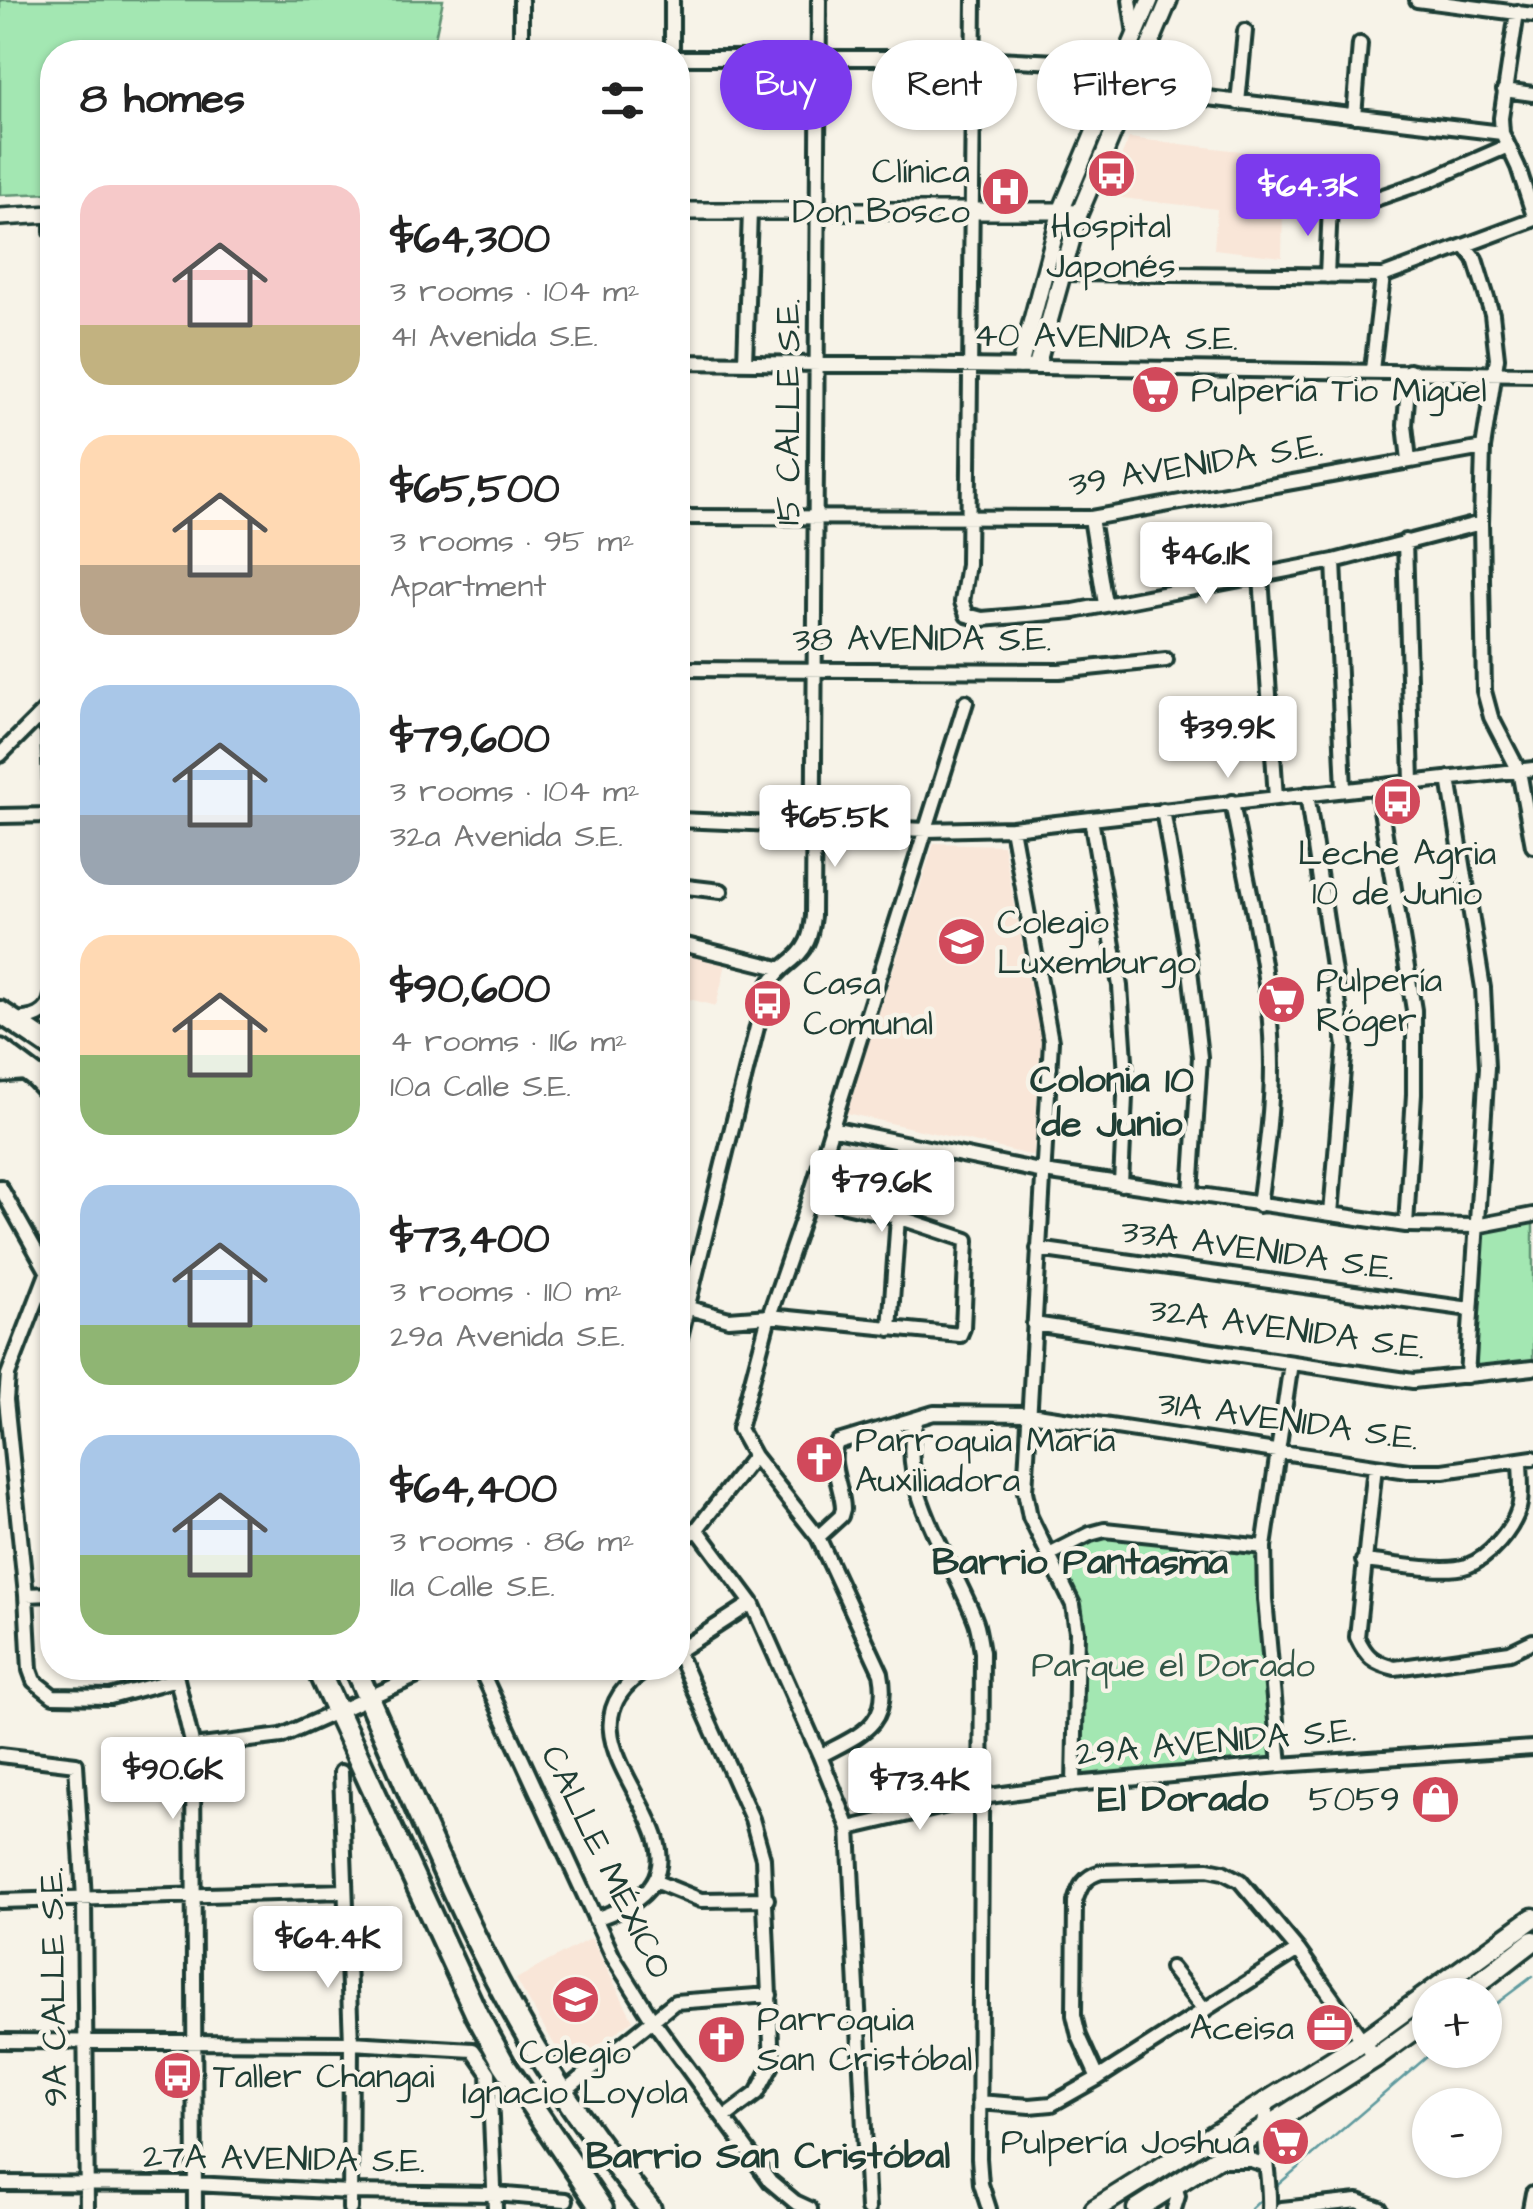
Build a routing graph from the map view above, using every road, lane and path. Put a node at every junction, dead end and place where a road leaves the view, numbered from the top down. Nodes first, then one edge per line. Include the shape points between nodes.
1 (521, 0) edge
2 (672, 0) edge
3 (819, 0) edge
4 (974, 0) edge
5 (1130, 0) edge
6 (1150, 0) edge
7 (1170, 0) edge
8 (1417, 0) edge
9 (1517, 12) junction
10 (1533, 15) edge
11 (1245, 31) dead end
12 (1134, 34) junction
13 (521, 40) edge
14 (672, 40) edge
15 (818, 40) edge
16 (973, 40) edge
17 (1132, 40) edge
18 (1153, 40) edge
19 (1360, 44) dead end
20 (720, 57) edge
21 (690, 58) edge
22 (1504, 90) junction
23 (1533, 94) edge
24 (1212, 100) edge
25 (1238, 103) junction
26 (1354, 116) junction
27 (819, 130) edge
28 (972, 130) edge
29 (1094, 130) edge
30 (1115, 130) edge
31 (1505, 140) junction
32 (1526, 168) edge
33 (1296, 202) dead end
34 (1330, 204) junction
35 (690, 210) edge
36 (750, 211) junction
37 (820, 211) junction
38 (1061, 211) junction
39 (971, 212) junction
40 (1026, 212) junction
41 (1079, 214) junction
42 (40, 215) edge
43 (1533, 216) edge
44 (0, 217) edge
45 (1054, 242) junction
46 (1466, 246) junction
47 (1062, 273) junction
48 (1327, 276) junction
49 (1383, 276) junction
50 (690, 362) edge
51 (746, 362) junction
52 (818, 363) junction
53 (1028, 365) junction
54 (970, 366) junction
55 (1372, 370) junction
56 (1409, 371) junction
57 (1494, 372) junction
58 (1533, 374) edge
59 (1483, 448) junction
60 (1409, 460) junction
61 (690, 517) edge
62 (818, 518) junction
63 (968, 518) junction
64 (1091, 518) junction
65 (1480, 523) junction
66 (1405, 542) junction
67 (1334, 561) junction
68 (1261, 576) junction
69 (1105, 604) junction
70 (1166, 660) dead end
71 (814, 668) junction
72 (690, 669) edge
73 (966, 702) dead end
74 (40, 716) edge
75 (0, 754) edge
76 (1526, 770) edge
77 (1449, 778) junction
78 (1412, 782) junction
79 (1377, 786) junction
80 (1344, 790) junction
81 (1307, 794) junction
82 (1276, 798) junction
83 (1232, 802) junction
84 (1163, 810) junction
85 (40, 814) edge
86 (0, 816) edge
87 (1091, 819) junction
88 (690, 820) edge
89 (815, 824) junction
90 (1012, 828) junction
91 (927, 830) junction
92 (1533, 846) edge
93 (690, 887) edge
94 (721, 891) dead end
95 (690, 947) edge
96 (778, 968) junction
97 (40, 1014) edge
98 (7, 1016) edge
99 (40, 1038) edge
100 (0, 1050) edge
101 (26, 1070) junction
102 (0, 1072) edge
103 (40, 1083) edge
104 (831, 1128) junction
105 (1044, 1172) junction
106 (1121, 1184) junction
107 (0, 1188) edge
108 (1191, 1193) junction
109 (810, 1197) junction
110 (1259, 1205) junction
111 (1331, 1214) junction
112 (1533, 1215) edge
113 (898, 1217) junction
114 (1406, 1225) junction
115 (1476, 1226) junction
116 (1038, 1250) junction
117 (40, 1258) edge
118 (690, 1276) edge
119 (40, 1300) edge
120 (690, 1308) edge
121 (1470, 1309) junction
122 (769, 1316) junction
123 (1034, 1324) junction
124 (890, 1329) junction
125 (1292, 1363) junction
126 (1533, 1368) edge
127 (1466, 1376) junction
128 (1030, 1414) junction
129 (916, 1419) junction
130 (1279, 1451) junction
131 (754, 1456) junction
132 (1527, 1459) edge
133 (1375, 1466) junction
134 (7, 1472) edge
135 (697, 1529) junction
136 (690, 1534) edge
137 (818, 1537) junction
138 (1264, 1547) junction
139 (1051, 1554) junction
140 (1363, 1561) junction
141 (26, 1594) junction
142 (40, 1594) edge
143 (752, 1603) junction
144 (1533, 1640) edge
145 (690, 1644) edge
146 (690, 1679) edge
147 (160, 1680) edge
148 (182, 1680) edge
149 (322, 1680) edge
150 (361, 1680) edge
151 (408, 1680) edge
152 (486, 1680) edge
153 (630, 1680) edge
154 (369, 1698) junction
155 (337, 1712) junction
156 (193, 1747) junction
157 (1533, 1748) edge
158 (0, 1755) edge
159 (820, 1756) junction
160 (1280, 1765) junction
161 (341, 1772) dead end
162 (1074, 1784) junction
163 (982, 1797) junction
164 (848, 1828) junction
165 (654, 1881) junction
166 (345, 1891) junction
167 (196, 1896) junction
168 (84, 1899) junction
169 (767, 1899) junction
170 (0, 1901) edge
171 (1533, 1918) edge
172 (596, 1919) junction
173 (1533, 1941) edge
174 (1298, 1950) junction
175 (1171, 1968) dead end
176 (1473, 1978) edge
177 (1476, 1978) edge
178 (770, 1995) junction
179 (1204, 2011) junction
180 (1412, 2014) edge
181 (654, 2022) junction
182 (1412, 2031) edge
183 (86, 2040) junction
184 (192, 2040) junction
185 (1363, 2041) junction
186 (0, 2042) edge
187 (351, 2044) junction
188 (1375, 2058) junction
189 (1098, 2078) junction
190 (562, 2092) junction
191 (1269, 2099) junction
192 (980, 2102) junction
193 (725, 2117) junction
194 (1265, 2128) junction
195 (1215, 2161) junction
196 (1266, 2166) junction
197 (0, 2183) edge
198 (194, 2184) junction
199 (87, 2186) junction
200 (1175, 2186) junction
201 (350, 2192) junction
202 (1533, 2193) edge
203 (495, 2194) junction
204 (566, 2200) dead end
205 (87, 2209) edge
206 (194, 2209) edge
207 (350, 2209) edge
208 (495, 2209) edge
209 (602, 2209) edge
210 (650, 2209) edge
211 (810, 2209) edge
212 (868, 2209) edge
213 (989, 2209) edge
214 (1095, 2209) edge
215 (1137, 2209) edge
216 (1174, 2209) edge
217 (1268, 2209) edge
218 (1282, 2209) edge
219 (1380, 2209) edge
220 (1530, 2209) edge

1 - 13 street
2 - 14 street
3 - 15 street, 15 CALLE S.E.
4 - 16 street
5 - 12 street
6 - 12 street
7 - 18 street
8 - 9 street
9 - 10 street
9 - 22 street
11 - 25 street
12 - 17 street
19 - 26 street
20 - 21 street
22 - 23 street
22 - 31 street
24 - 25 street
25 - 26 street
26 - 31 street
27 - 37 street, 15 CALLE S.E.
28 - 39 street
29 - 38 street
30 - 41 street
31 - 32 street
31 - 34 street via 1430,180 1366,202
32 - 43 street
33 - 34 street
34 - 48 street
35 - 36 street
36 - 37 street
36 - 51 street
37 - 39 street
37 - 52 street, 15 CALLE S.E.
38 - 40 street
38 - 41 street
38 - 45 street
39 - 40 street
39 - 54 street
40 - 45 street via 1044,223
41 - 47 street
42 - 44 street
43 - 46 street
45 - 53 street
46 - 49 street
46 - 57 street via 1492,314
47 - 48 street
47 - 53 street
48 - 49 street
49 - 55 street
50 - 51 street, 40 AVENIDA S.E.
51 - 52 street, 40 AVENIDA S.E.
52 - 54 street, 40 AVENIDA S.E.
52 - 62 street, 15 CALLE S.E.
53 - 54 street, 40 AVENIDA S.E.
53 - 55 street, 40 AVENIDA S.E.
54 - 63 street
55 - 56 street, 40 AVENIDA S.E.
56 - 57 street, 40 AVENIDA S.E.
56 - 60 street
57 - 58 street, 40 AVENIDA S.E.
57 - 59 street
59 - 60 street, 39 AVENIDA S.E.
59 - 65 street
60 - 64 street, 39 AVENIDA S.E.
61 - 62 street, 39 AVENIDA S.E.
62 - 63 street, 39 AVENIDA S.E.
62 - 71 street, 15 CALLE S.E.
63 - 64 street, 39 AVENIDA S.E.
63 - 69 street via 962,602 967,616
64 - 69 street
65 - 66 street
65 - 76 street via 1484,691 1492,717
66 - 67 street
66 - 78 street
67 - 68 street
67 - 80 street
68 - 69 street
68 - 82 street
70 - 71 street, 38 AVENIDA S.E. via 1059,671
71 - 72 street, 38 AVENIDA S.E.
71 - 89 street, 15 CALLE S.E.
73 - 91 street
74 - 75 street
76 - 77 street
76 - 92 street
77 - 78 street
77 - 115 street via 1483,988 1487,1067
78 - 79 street
79 - 80 street
79 - 114 street via 1414,1010
80 - 81 street
81 - 82 street
81 - 111 street via 1345,1046
82 - 83 street
83 - 84 street
83 - 110 street via 1272,1065
84 - 87 street
84 - 108 street via 1200,1056
85 - 86 street
87 - 90 street
87 - 106 street via 1120,986 1126,1075
88 - 89 street
89 - 91 street
89 - 96 street, 15 CALLE S.E. via 808,940
90 - 91 street
90 - 105 street via 1051,1041
91 - 104 street
93 - 94 street
95 - 96 street
96 - 118 street via 763,1001
97 - 98 street
98 - 99 main road
100 - 101 main road
101 - 102 main road
101 - 103 main road
104 - 105 street
104 - 109 street
105 - 106 street
105 - 116 street
106 - 108 street
107 - 117 street
108 - 110 street
109 - 113 street
109 - 122 street
110 - 111 street
111 - 114 street
112 - 115 street
113 - 124 street
113 - 124 street via 967,1240 963,1328 960,1334
114 - 115 street
115 - 121 street
116 - 121 street, 33A AVENIDA S.E.
116 - 123 street
119 - 134 street via 8,1375
120 - 122 street via 730,1318
121 - 127 street
122 - 124 street
122 - 131 street via 739,1429
123 - 125 street, 32A AVENIDA S.E.
123 - 128 street
125 - 127 street, 32A AVENIDA S.E. via 1412,1380
125 - 130 street
126 - 127 street, 32A AVENIDA S.E.
128 - 129 street, 31A AVENIDA S.E. via 954,1412
128 - 130 street, 31A AVENIDA S.E.
128 - 139 street via 1025,1492 1030,1517
129 - 137 street, 31A AVENIDA S.E. via 838,1442 834,1460 844,1509
129 - 163 street via 911,1452 931,1531 977,1623
130 - 133 street, 31A AVENIDA S.E.
130 - 138 street
131 - 135 street
131 - 137 street
132 - 133 street, 31A AVENIDA S.E. via 1444,1471
132 - 140 street via 1513,1520 1493,1548 1467,1566
133 - 140 street
134 - 141 street
135 - 136 street
135 - 143 street
137 - 159 street via 885,1692 881,1714 868,1729
138 - 139 street via 1104,1530
138 - 160 street
139 - 162 street via 1073,1605 1076,1632
140 - 144 street via 1357,1638 1376,1664 1395,1668 1510,1652
141 - 142 street
141 - 147 street via 30,1670 53,1696 110,1697
143 - 145 street
143 - 159 street
146 - 169 street via 752,1818
148 - 156 street
149 - 155 main road
150 - 154 main road
151 - 154 street
152 - 172 street, CALLE MÉXICO
153 - 165 street via 615,1699 611,1725 616,1753 656,1838
154 - 155 street
154 - 190 main road via 473,1934
155 - 156 street via 282,1736
155 - 209 main road via 477,2015
156 - 167 street
157 - 160 street, 29A AVENIDA S.E.
158 - 168 street, 9A CALLE S.E. via 76,1764
159 - 164 street
160 - 162 street, 29A AVENIDA S.E.
161 - 166 street
162 - 163 street, 29A AVENIDA S.E.
163 - 164 street, 29A AVENIDA S.E.
163 - 192 street
164 - 212 street
165 - 169 street via 700,1900
165 - 172 street via 630,1906
166 - 167 street
166 - 187 street
167 - 168 street
167 - 184 street
168 - 170 street
168 - 183 street, 9A CALLE S.E.
169 - 178 street
171 - 176 main road
172 - 181 street, CALLE MÉXICO
173 - 177 main road
174 - 179 street
174 - 185 street
174 - 189 street via 1240,1880 1223,1872 1089,1876 1076,1902 1074,2016
175 - 179 street
178 - 181 street via 675,2002
178 - 193 street via 768,2078
179 - 189 street
180 - 185 main road
181 - 190 street
181 - 193 street, CALLE MÉXICO
182 - 188 main road
183 - 184 street
183 - 186 street
183 - 199 street, 9A CALLE S.E.
184 - 187 street
184 - 198 street
185 - 188 street
185 - 191 main road
187 - 201 street
187 - 203 street via 473,2050 489,2073
188 - 194 main road
189 - 192 street via 1052,2104
190 - 210 main road
191 - 194 street
191 - 214 main road
192 - 213 street via 981,2184
193 - 211 street, CALLE MÉXICO via 770,2180
194 - 195 main road
194 - 196 street
195 - 196 street
195 - 200 main road
196 - 217 street
197 - 199 street, 27A AVENIDA S.E.
198 - 199 street, 27A AVENIDA S.E.
198 - 201 street, 27A AVENIDA S.E.
198 - 206 street
199 - 205 street, 9A CALLE S.E.
200 - 215 main road
200 - 216 street
201 - 203 street, 27A AVENIDA S.E.
201 - 207 street
202 - 220 street
203 - 204 street, 27A AVENIDA S.E.
203 - 208 street
218 - 219 street via 1358,2201

